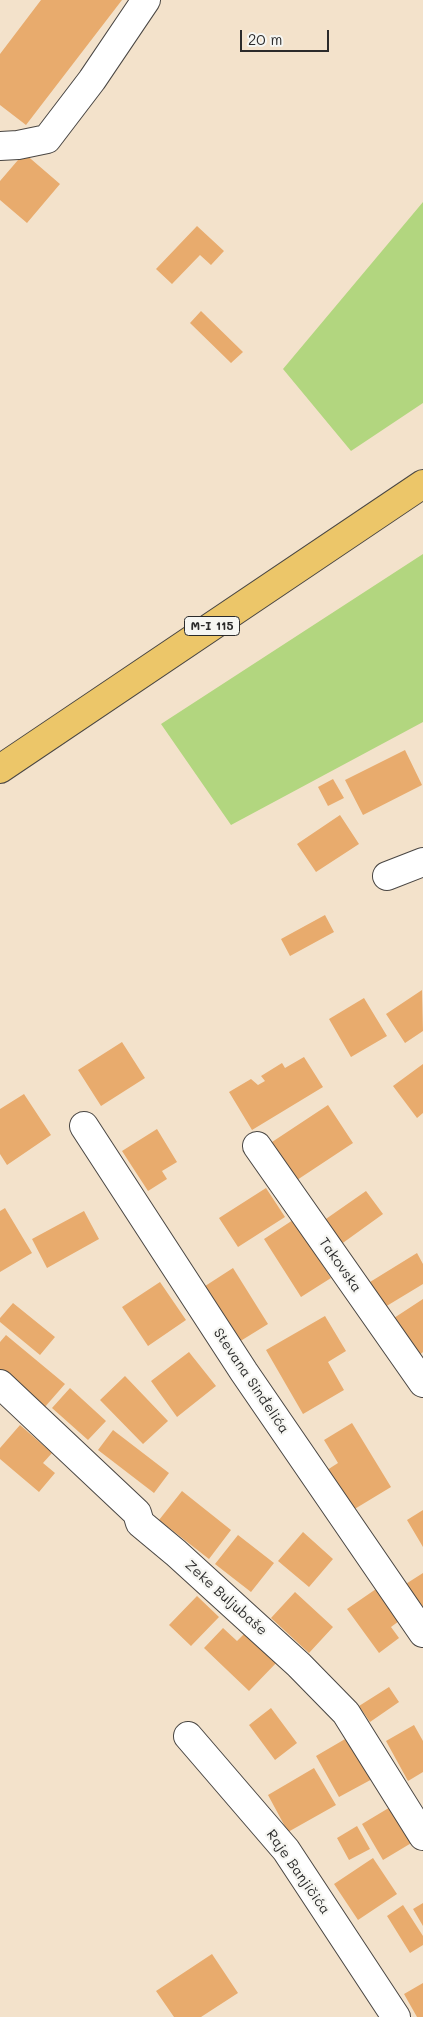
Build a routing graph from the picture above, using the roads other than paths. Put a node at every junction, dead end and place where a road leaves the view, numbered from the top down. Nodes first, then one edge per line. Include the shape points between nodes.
1 (146, 0) edge
2 (0, 146) edge
3 (423, 484) edge
4 (0, 769) edge
5 (423, 862) edge
6 (387, 876) dead end
7 (84, 1126) dead end
8 (258, 1146) dead end
9 (423, 1383) edge
10 (0, 1384) edge
11 (423, 1633) edge
12 (188, 1736) dead end
13 (423, 1836) edge
14 (396, 2017) edge

1 - 2 street via 47,139
3 - 4 main road, M-I 115
5 - 6 street
7 - 11 street, Stevana Sinđelića via 244,1372
8 - 9 street, Takovska
10 - 13 street, Zeke Buljubaše via 137,1513 140,1523 300,1665 346,1713
12 - 14 street, Raje Banjičića via 286,1850

